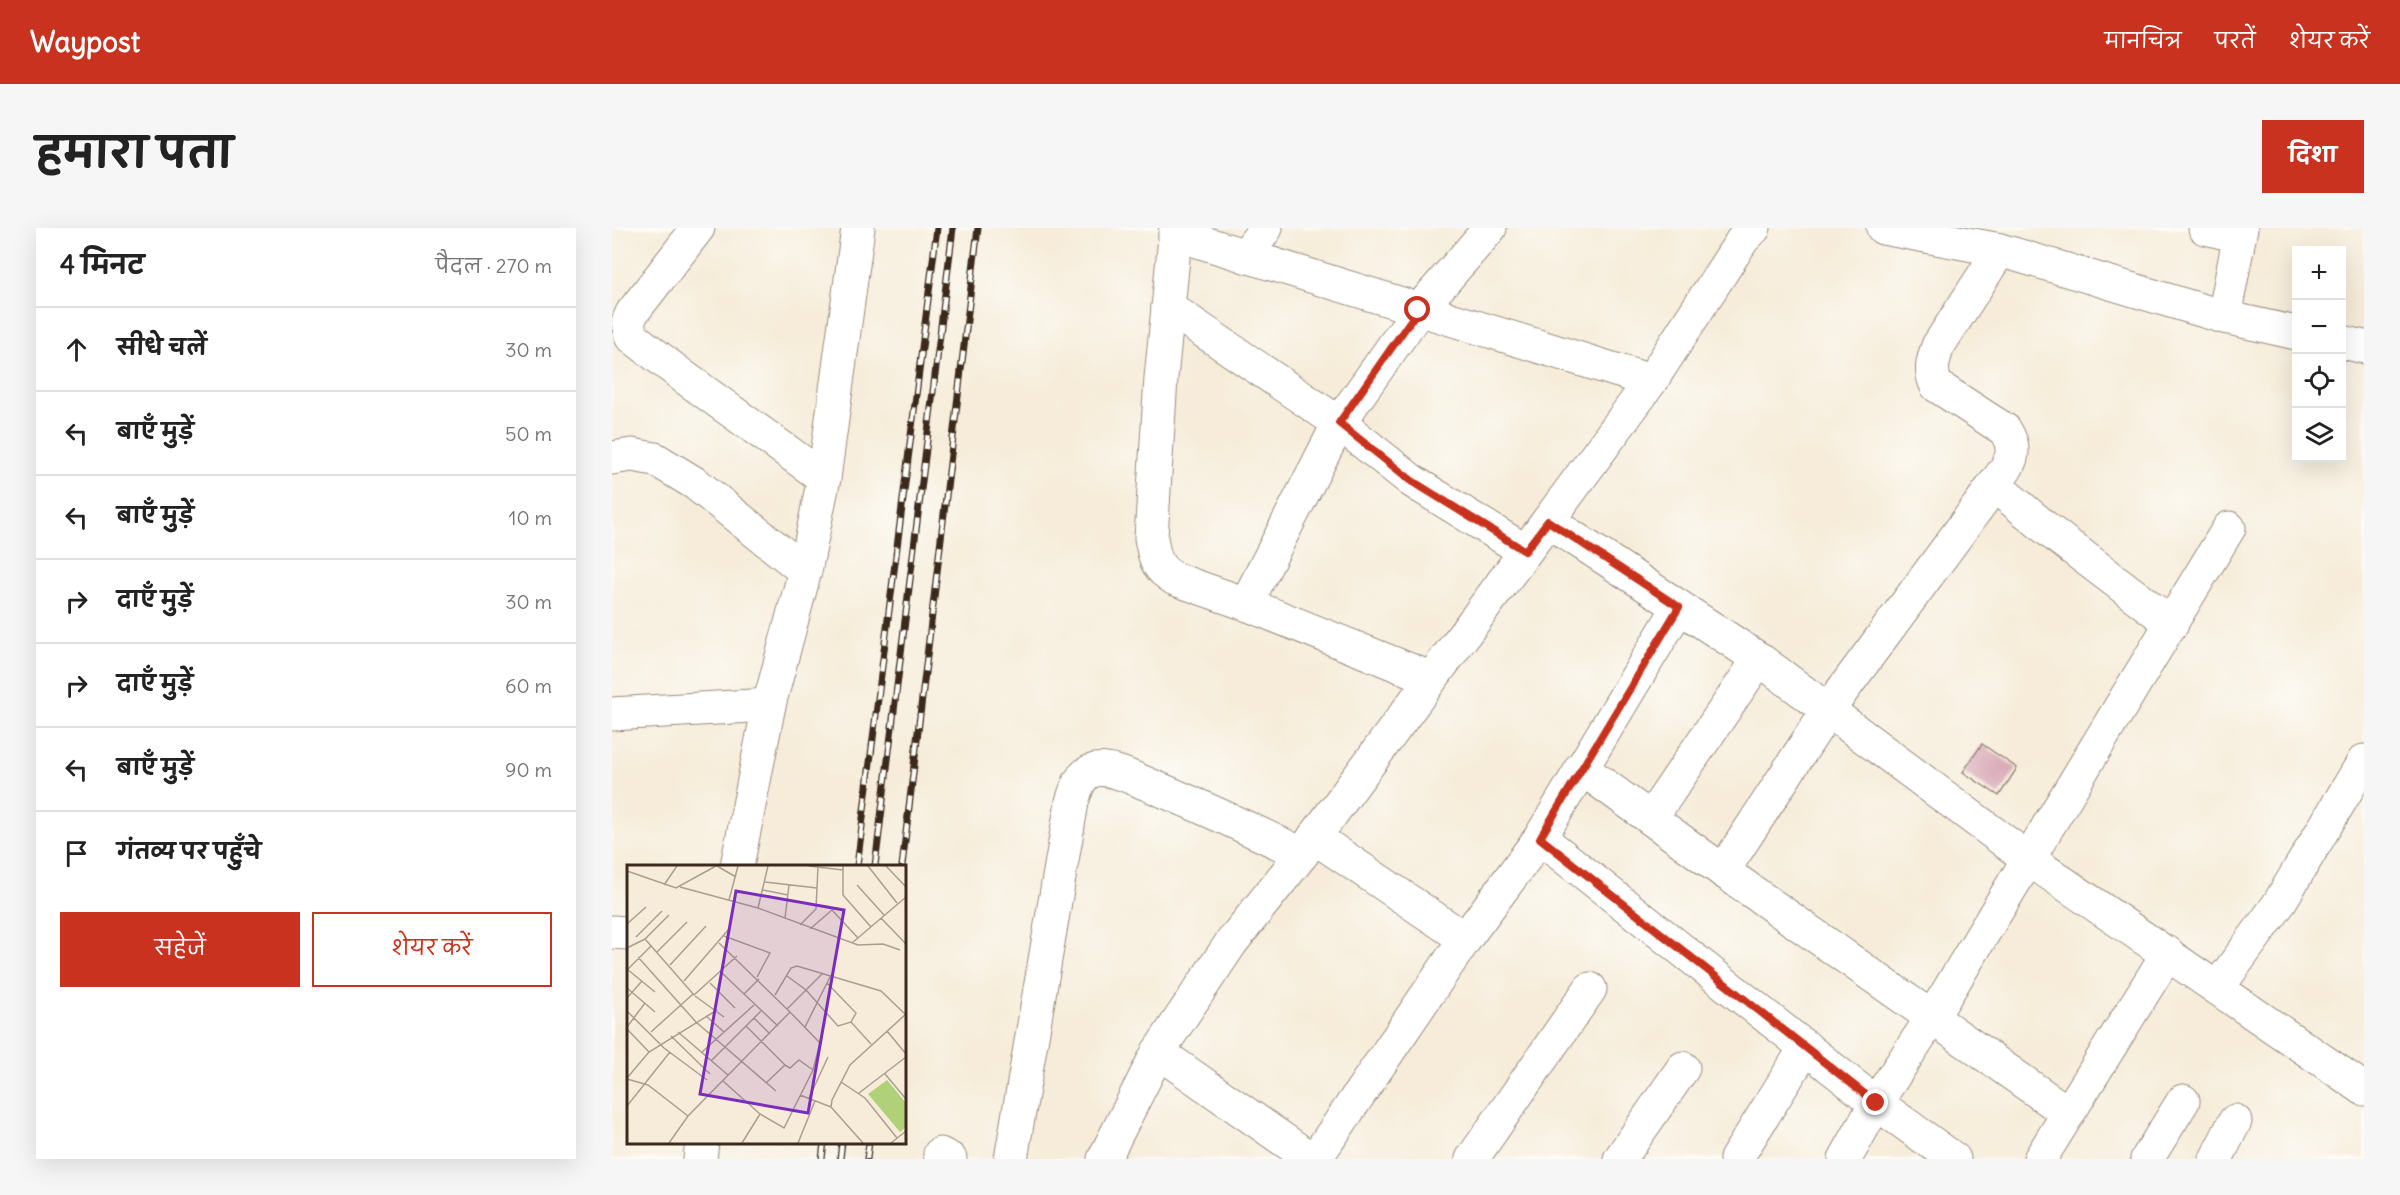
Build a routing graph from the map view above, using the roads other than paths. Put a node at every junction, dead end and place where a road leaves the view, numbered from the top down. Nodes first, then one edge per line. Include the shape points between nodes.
1 (698, 228) edge
2 (858, 228) edge
3 (1266, 228) edge
4 (1490, 228) edge
5 (1754, 228) edge
6 (1883, 228) edge
7 (2205, 228) edge
8 (1175, 231) edge
9 (2240, 232) edge
10 (2000, 250) junction
11 (1245, 256) junction
12 (1168, 307) junction
13 (1418, 310) junction
14 (2224, 317) junction
15 (2292, 332) edge
16 (2346, 343) edge
17 (2364, 347) edge
18 (1651, 381) junction
19 (1339, 423) junction
20 (612, 458) edge
21 (824, 478) junction
22 (1994, 485) junction
23 (1548, 521) junction
24 (2229, 528) dead end
25 (1525, 551) junction
26 (805, 571) junction
27 (1246, 604) junction
28 (1679, 607) junction
29 (2172, 624) junction
30 (1759, 660) junction
31 (1430, 678) junction
32 (769, 705) junction
33 (1828, 710) junction
34 (612, 714) edge
35 (2364, 761) edge
36 (1581, 768) junction
37 (1650, 818) junction
38 (1540, 838) junction
39 (1308, 846) junction
40 (2027, 858) junction
41 (737, 865) edge
42 (1723, 871) junction
43 (612, 932) edge
44 (627, 933) edge
45 (1465, 939) junction
46 (2168, 953) junction
47 (2218, 987) junction
48 (1590, 989) dead end
49 (1933, 1016) junction
50 (1806, 1047) junction
51 (1158, 1052) junction
52 (1683, 1068) dead end
53 (2364, 1089) edge
54 (2183, 1101) dead end
55 (1876, 1103) junction
56 (2068, 1113) junction
57 (2235, 1121) dead end
58 (702, 1144) edge
59 (1635, 1152) edge
60 (700, 1159) edge
61 (1011, 1159) edge
62 (1104, 1159) edge
63 (1313, 1159) edge
64 (1472, 1159) edge
65 (1736, 1159) edge
66 (1845, 1159) edge
67 (1954, 1159) edge
68 (2040, 1159) edge
69 (2147, 1159) edge
70 (2216, 1159) edge

1 - 21 street via 632,313 628,322 631,336
2 - 21 street
3 - 11 street
4 - 13 street
5 - 18 street
6 - 10 street
7 - 9 street
8 - 11 street
8 - 12 street
9 - 14 street
10 - 14 street
10 - 22 street via 1938,346 1932,371 1937,386 2005,430 2011,440 2012,457
11 - 13 street
12 - 19 street
12 - 27 street via 1151,538 1156,563 1174,579
13 - 18 street
13 - 19 street
14 - 15 street
16 - 17 street
18 - 23 street
19 - 25 street via 1412,481
19 - 27 street
20 - 26 street via 633,455 655,459 696,484
21 - 26 street
22 - 29 street
22 - 33 street
23 - 25 street
23 - 28 street
24 - 29 street
25 - 31 street
26 - 32 street
27 - 31 street
28 - 30 street
28 - 36 street
29 - 40 street
30 - 33 street
30 - 37 street
31 - 39 street
32 - 34 street
32 - 41 street
33 - 40 street
33 - 42 street
35 - 47 street via 2278,905
36 - 37 street
36 - 38 street
37 - 42 street
38 - 45 street
38 - 50 street
39 - 45 street
39 - 51 street via 1231,943
39 - 61 street via 1127,776 1095,770 1084,775 1072,802
40 - 46 street
40 - 49 street
42 - 49 street
43 - 44 street
45 - 63 street
46 - 47 street
46 - 56 street
47 - 53 street
48 - 64 street
49 - 55 street
49 - 56 street
50 - 55 street
50 - 65 street
51 - 62 street
51 - 63 street
52 - 59 street
54 - 69 street
55 - 66 street
55 - 67 street
56 - 68 street
57 - 70 street
58 - 60 street

